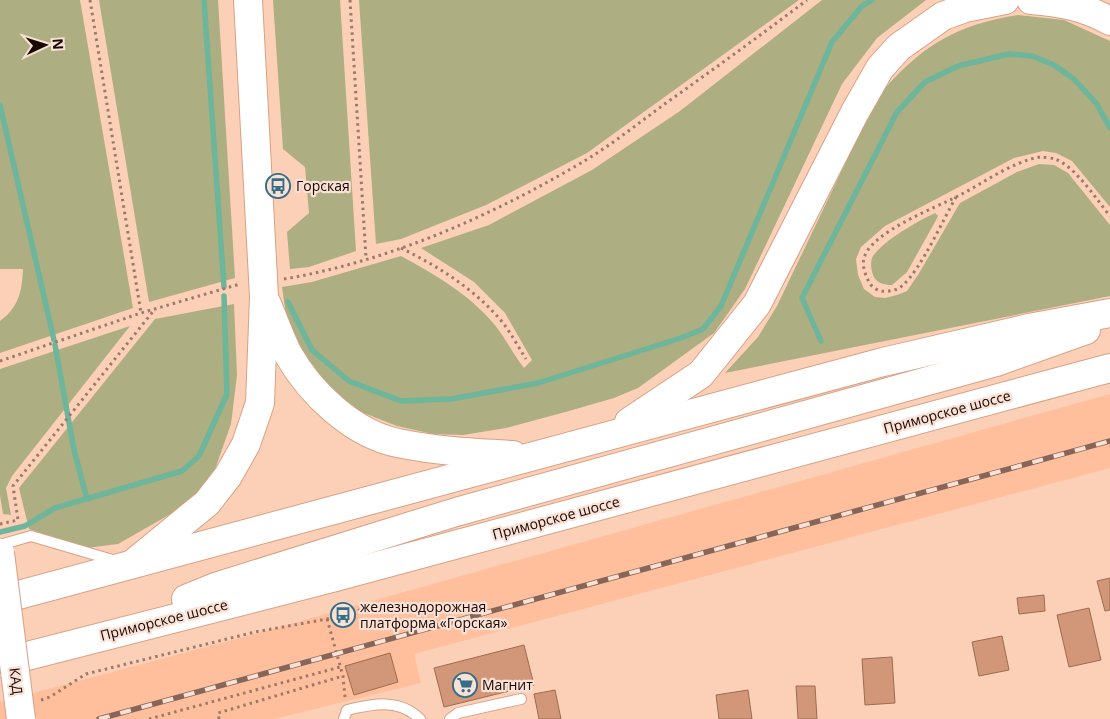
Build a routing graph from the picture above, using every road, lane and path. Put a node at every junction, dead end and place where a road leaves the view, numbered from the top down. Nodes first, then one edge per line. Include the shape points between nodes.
1 (90, 0) edge
2 (248, 0) edge
3 (350, 0) edge
4 (808, 0) edge
5 (1005, 0) edge
6 (1031, 0) edge
7 (1110, 21) edge
8 (956, 197) junction
9 (1110, 216) edge
10 (401, 248) junction
11 (366, 258) junction
12 (264, 287) junction
13 (155, 309) junction
14 (142, 313) junction
15 (1110, 313) edge
16 (1110, 318) edge
17 (526, 359) dead end
18 (0, 361) edge
19 (1110, 368) edge
20 (604, 438) junction
21 (537, 456) junction
22 (0, 524) edge
23 (0, 545) edge
24 (0, 553) edge
25 (131, 565) junction
26 (0, 600) edge
27 (364, 609) dead end
28 (327, 619) junction
29 (66, 644) junction
30 (0, 663) edge
31 (340, 667) junction
32 (343, 676) junction
33 (521, 698) dead end
34 (27, 711) edge
35 (345, 714) edge
36 (149, 719) edge
37 (219, 719) edge
38 (420, 719) edge
39 (450, 719) edge

1 - 14 path
2 - 12 highway
3 - 11 path
4 - 10 path via 586,159 474,219
5 - 20 highway via 943,16 899,47 880,68 855,112 757,304 701,374
6 - 7 highway via 1059,2 1094,12
8 - 8 path via 921,213 874,243 864,258 864,271 869,283 886,292 902,286 913,273
8 - 9 path via 1016,165 1041,157 1056,159 1070,167
10 - 11 path
10 - 17 path via 440,268 468,288 499,318
11 - 12 path
12 - 13 path via 218,291
12 - 21 highway via 289,354 332,408 356,424 397,443 452,451
12 - 25 highway via 260,403 246,444 208,503
13 - 14 path
13 - 22 path via 13,486 18,520
14 - 18 path
15 - 20 highway via 1029,328 884,362
16 - 29 highway via 1077,334 996,362 456,512 218,586
19 - 29 highway, Приморское шоссе via 341,575
20 - 21 highway
21 - 25 highway
23 - 25 lane via 31,536
24 - 34 highway, КАД, bridge
25 - 26 highway
27 - 28 path
28 - 31 path
28 - 34 path via 255,632 86,674
29 - 30 highway, Приморское шоссе
31 - 32 path
31 - 36 path
32 - 35 path
32 - 37 path via 218,713
33 - 39 lane via 458,713
35 - 38 lane via 376,703 397,705

